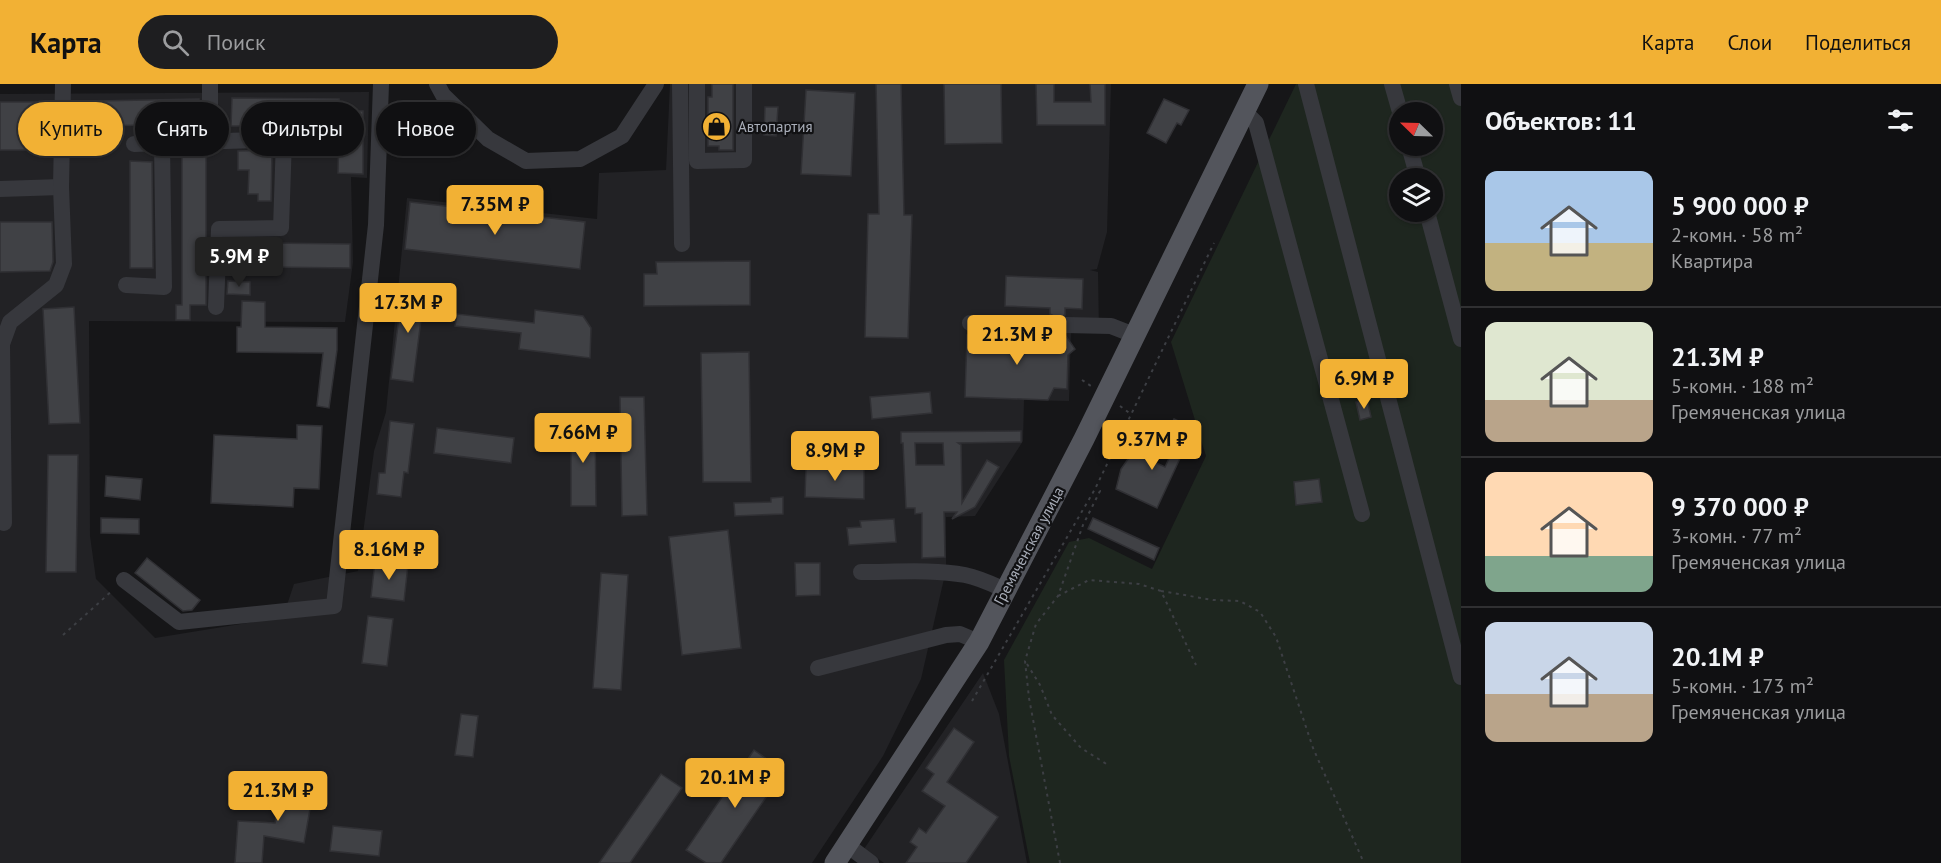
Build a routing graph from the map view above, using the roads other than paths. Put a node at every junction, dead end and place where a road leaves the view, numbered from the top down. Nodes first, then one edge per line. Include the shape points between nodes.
1 (63, 84) edge
2 (210, 84) edge
3 (381, 84) edge
4 (437, 84) edge
5 (656, 84) edge
6 (680, 84) edge
7 (698, 84) edge
8 (744, 84) edge
9 (1258, 84) edge
10 (1306, 84) edge
11 (1392, 84) edge
12 (1457, 84) edge
13 (1461, 98) edge
14 (210, 102) edge
15 (1397, 102) edge
16 (1245, 112) junction
17 (229, 140) edge
18 (162, 156) edge
19 (61, 187) junction
20 (0, 189) edge
21 (1430, 222) edge
22 (682, 244) dead end
23 (126, 285) dead end
24 (216, 307) dead end
25 (969, 323) dead end
26 (1134, 335) junction
27 (1461, 339) edge
28 (1362, 514) dead end
29 (4, 523) dead end
30 (861, 572) dead end
31 (124, 580) road end
32 (1005, 590) junction
33 (979, 642) junction
34 (818, 668) dead end
35 (1461, 677) edge
36 (847, 845) junction
37 (835, 863) edge
38 (871, 863) edge

1 - 19 lane
2 - 14 lane
3 - 31 lane via 376,225 334,606 179,622
4 - 5 lane via 443,95 488,139 526,161 580,159 622,136
6 - 22 lane
7 - 8 lane via 697,161 744,160
9 - 16 main road, Гремяченская улица
10 - 35 lane
11 - 15 lane
12 - 13 lane
16 - 26 main road, Гремяченская улица
16 - 28 lane via 1256,123
17 - 24 lane via 284,139 281,228 219,229
18 - 23 lane via 164,286
19 - 20 lane
19 - 29 lane via 64,264 56,285 10,322 2,344
21 - 27 lane
25 - 26 lane via 1111,326
26 - 32 main road, Гремяченская улица
30 - 32 lane via 964,575
32 - 33 main road, Гремяченская улица
33 - 34 lane via 960,634 946,635
33 - 36 main road, Гремяченская улица
36 - 37 main road, Гремяченская улица
36 - 38 lane

